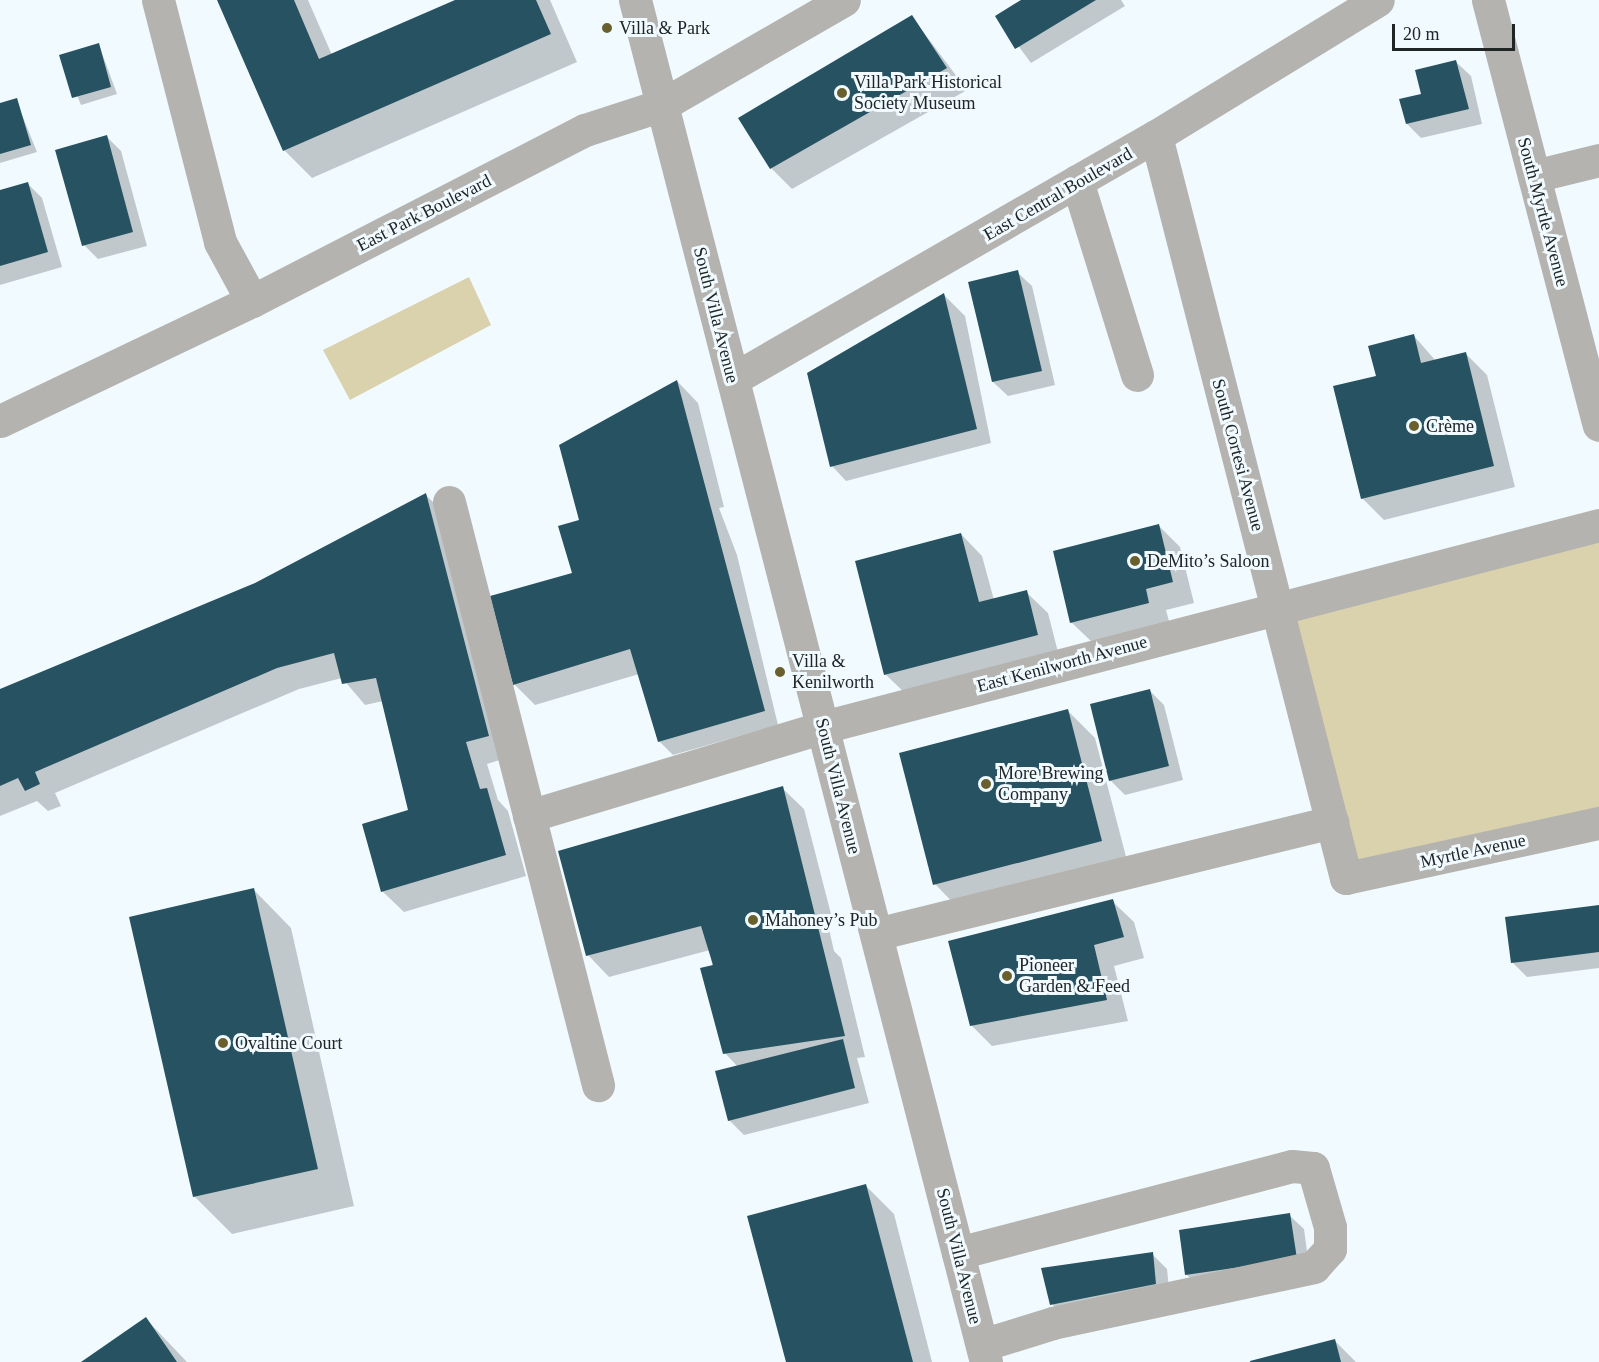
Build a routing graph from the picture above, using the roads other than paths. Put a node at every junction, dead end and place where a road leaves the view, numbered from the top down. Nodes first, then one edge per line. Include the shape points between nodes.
1 (158, 0) edge
2 (636, 0) edge
3 (844, 0) edge
4 (1378, 0) edge
5 (1488, 0) edge
6 (662, 105) junction
7 (1156, 136) junction
8 (1599, 160) edge
9 (1534, 176) junction
10 (1077, 181) junction
11 (252, 301) junction
12 (1137, 375) dead end
13 (733, 379) junction
14 (0, 421) edge
15 (1599, 425) edge
16 (449, 502) dead end
17 (1599, 525) edge
18 (1278, 607) junction
19 (823, 727) junction
20 (529, 816) junction
21 (1332, 822) junction
22 (1599, 823) edge
23 (1346, 878) joint
24 (876, 933) junction
25 (598, 1086) dead end
26 (958, 1253) junction
27 (984, 1354) edge

1 - 11 street via 220,242
2 - 6 street, South Villa Avenue
3 - 6 street, East Park Boulevard
4 - 7 street, East Central Boulevard
5 - 9 street, South Myrtle Avenue
6 - 11 street, East Park Boulevard via 585,129
6 - 13 street, South Villa Avenue
7 - 10 street, East Central Boulevard
7 - 18 street, South Cortesi Avenue
8 - 9 street
9 - 15 street, South Myrtle Avenue
10 - 12 street
10 - 13 street, East Central Boulevard
11 - 14 street, East Park Boulevard
13 - 19 street, South Villa Avenue
16 - 20 street
17 - 18 street, East Kenilworth Avenue
18 - 19 street, East Kenilworth Avenue
18 - 21 street, South Cortesi Avenue
19 - 20 street, East Kenilworth Avenue
19 - 24 street, South Villa Avenue
20 - 25 street
21 - 23 street, South Cortesi Avenue
21 - 24 street
22 - 23 street, Myrtle Avenue
24 - 26 street, South Villa Avenue
26 - 27 street, South Villa Avenue
26 - 27 street via 1292,1166 1312,1168 1330,1227 1330,1249 1314,1267 1053,1323

